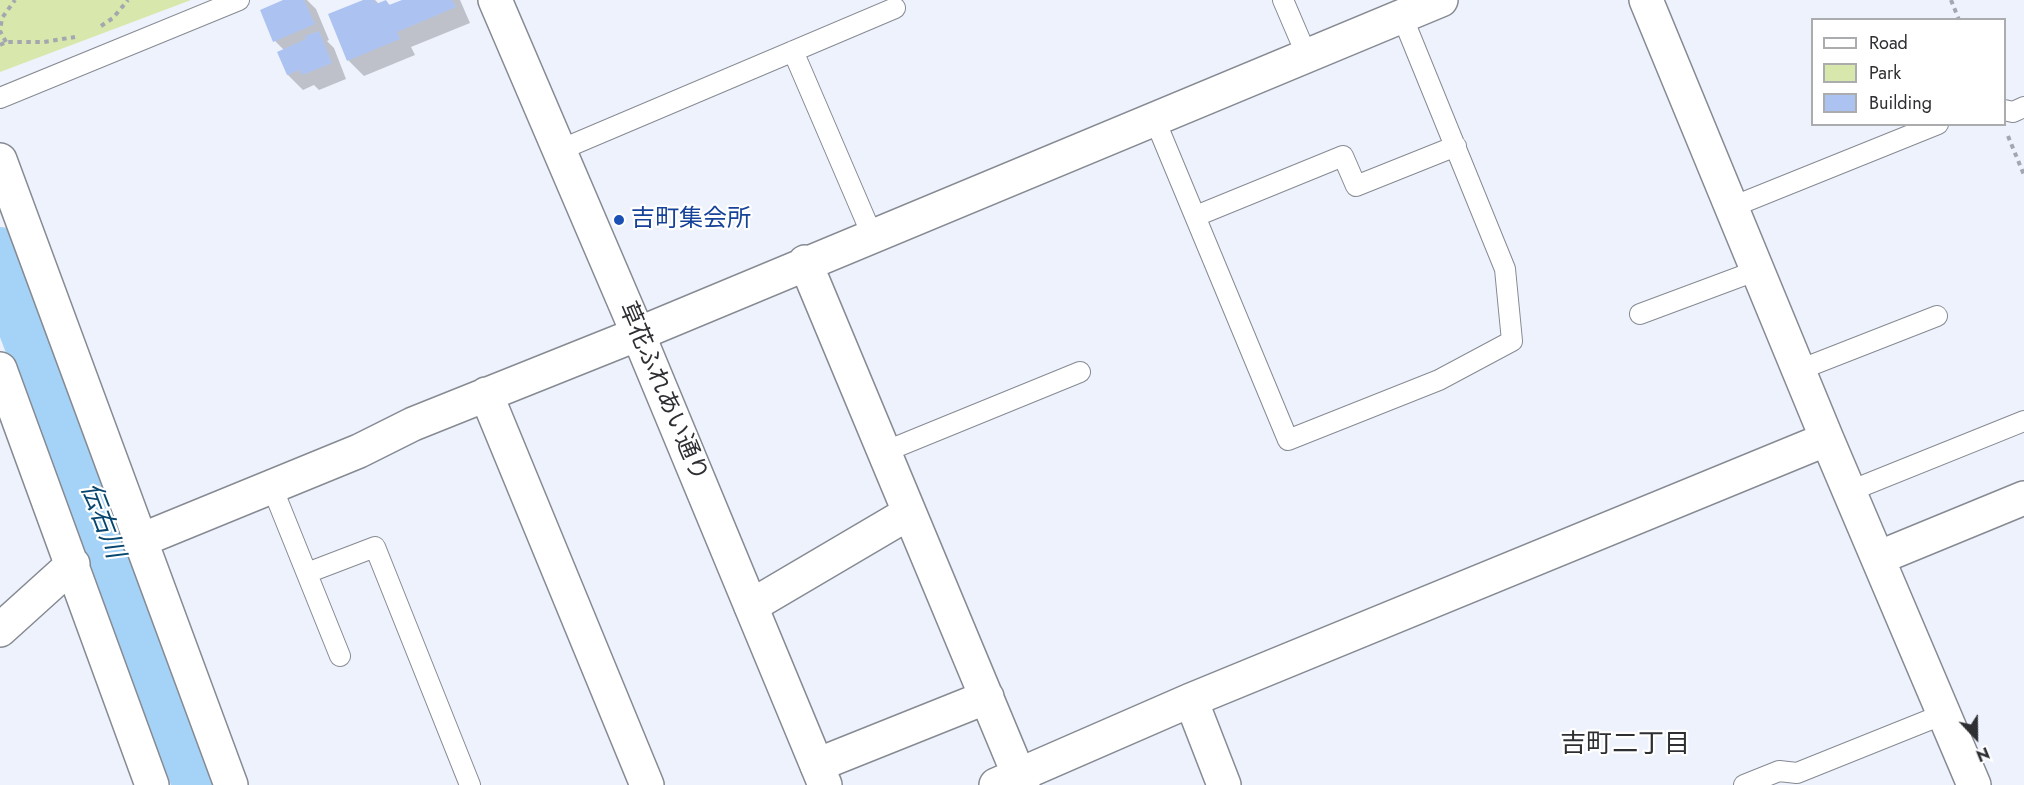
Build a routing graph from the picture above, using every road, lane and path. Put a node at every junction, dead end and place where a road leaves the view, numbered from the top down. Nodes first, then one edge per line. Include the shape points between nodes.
1 (15, 0) edge
2 (128, 0) edge
3 (238, 0) edge
4 (495, 0) edge
5 (1283, 0) edge
6 (1442, 0) edge
7 (1646, 0) edge
8 (1951, 0) edge
9 (895, 8) dead end
10 (1402, 16) junction
11 (1958, 18) edge
12 (98, 28) dead end
13 (79, 36) dead end
14 (6, 42) junction
15 (0, 45) edge
16 (793, 51) junction
17 (1307, 56) junction
18 (0, 98) edge
19 (2024, 107) edge
20 (2006, 117) edge
21 (1155, 120) junction
22 (2006, 124) edge
23 (1933, 126) edge
24 (1456, 146) junction
25 (560, 150) junction
26 (0, 160) edge
27 (2024, 175) edge
28 (1732, 207) junction
29 (1196, 216) junction
30 (872, 236) junction
31 (806, 262) junction
32 (1758, 270) junction
33 (1640, 314) dead end
34 (1937, 316) dead end
35 (638, 334) junction
36 (0, 369) edge
37 (1799, 370) junction
38 (1080, 372) dead end
39 (486, 394) junction
40 (2024, 421) edge
41 (1827, 439) junction
42 (884, 452) junction
43 (272, 487) junction
44 (1850, 491) junction
45 (2024, 498) edge
46 (909, 513) junction
47 (139, 541) junction
48 (1878, 558) junction
49 (73, 564) junction
50 (307, 573) junction
51 (751, 606) junction
52 (0, 630) edge
53 (340, 656) dead end
54 (987, 697) junction
55 (1191, 700) junction
56 (1944, 714) junction
57 (821, 775) edge
58 (1800, 779) edge
59 (1013, 782) edge
60 (152, 785) edge
61 (231, 785) edge
62 (470, 785) edge
63 (647, 785) edge
64 (1224, 785) edge
65 (1744, 785) edge
66 (1974, 785) edge

1 - 14 path via 2,18 0,31
2 - 12 path
3 - 18 lane
4 - 25 street, 草花ふれあい通り
5 - 17 lane
6 - 10 street
7 - 28 street
8 - 11 path
9 - 16 lane
10 - 17 street
10 - 24 lane
13 - 14 path via 44,42
14 - 15 path
16 - 25 lane
16 - 30 lane
17 - 21 street
19 - 20 lane
21 - 29 lane
21 - 30 street
22 - 27 path
23 - 28 lane
24 - 29 lane via 1356,186 1343,156
24 - 29 lane via 1506,269 1512,341 1439,380 1288,440
25 - 35 street, 草花ふれあい通り
26 - 47 street
28 - 32 street
30 - 31 street
31 - 35 street
31 - 42 street
32 - 33 lane
32 - 37 street
34 - 37 lane
35 - 39 street
35 - 51 street, 草花ふれあい通り
36 - 49 street
37 - 41 street
38 - 42 lane
39 - 43 street
39 - 63 street
40 - 44 lane
41 - 44 street
41 - 55 street
42 - 46 street
43 - 47 street
43 - 50 lane
44 - 48 street
45 - 48 street
46 - 51 street
46 - 54 street
47 - 61 street
48 - 56 street
49 - 52 street
49 - 60 street
50 - 53 lane
50 - 62 lane via 375,547
51 - 57 street, 草花ふれあい通り
54 - 57 street
54 - 59 street
55 - 59 street
55 - 64 street
56 - 58 lane
56 - 66 street
58 - 65 lane via 1779,771

